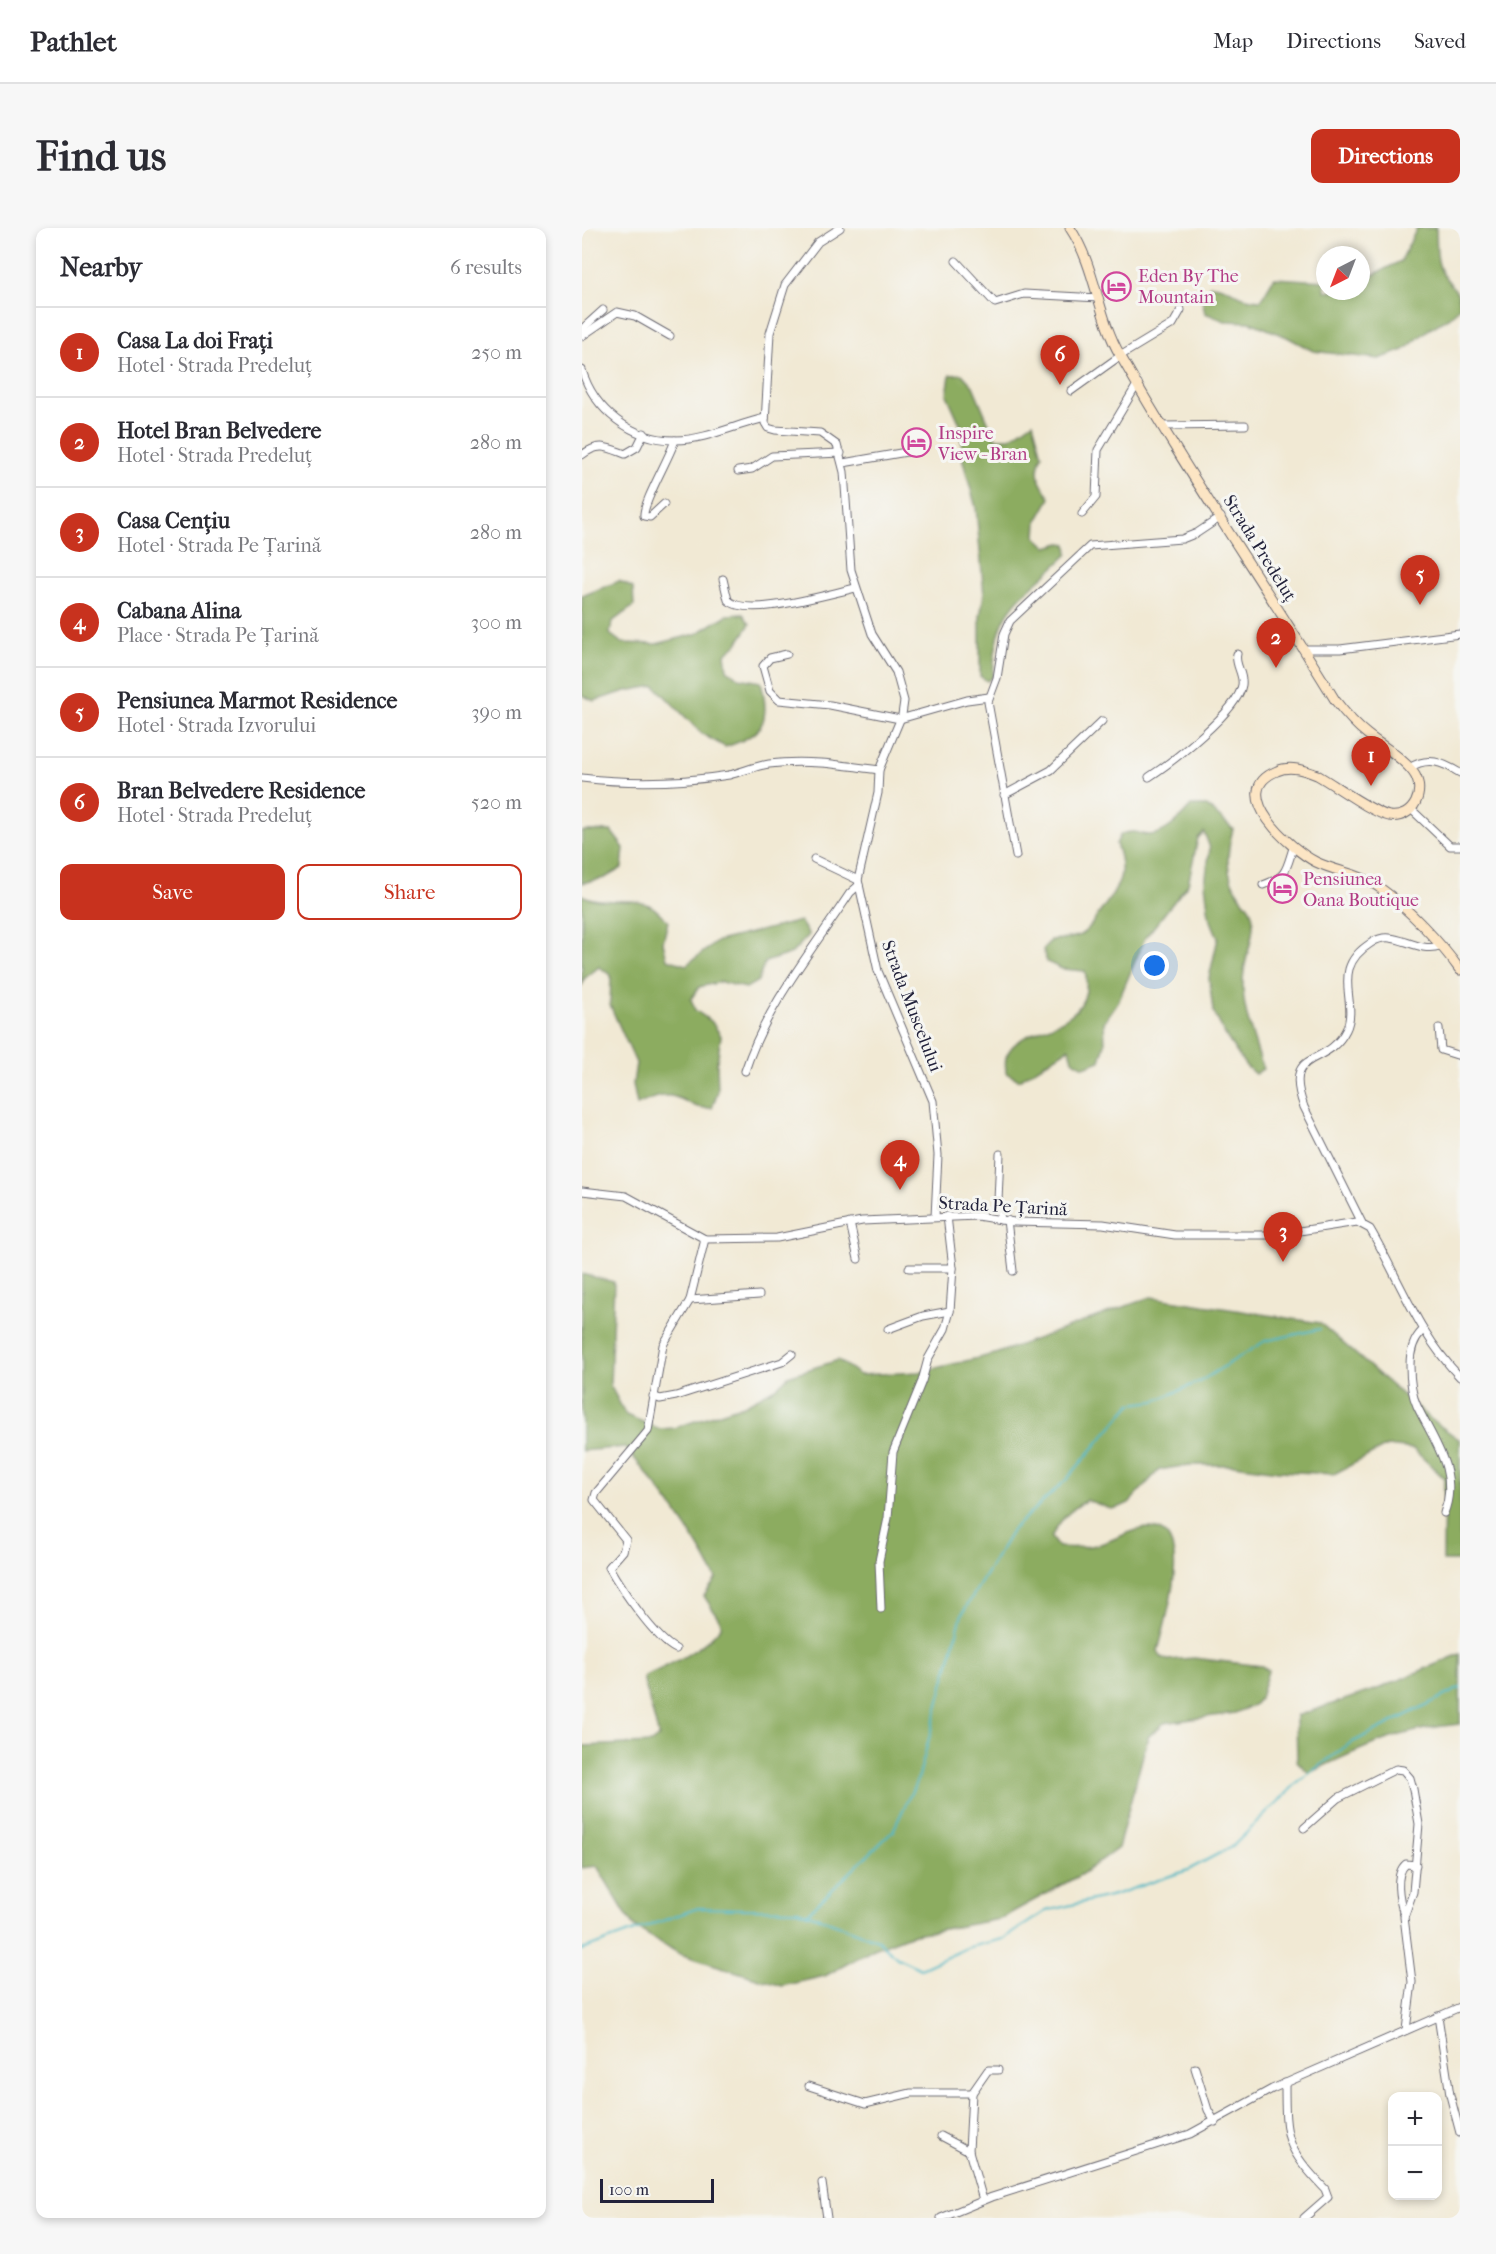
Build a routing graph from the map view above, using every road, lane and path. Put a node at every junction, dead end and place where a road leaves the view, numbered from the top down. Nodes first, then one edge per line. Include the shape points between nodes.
1 (840, 228) edge
2 (1070, 228) edge
3 (956, 261) dead end
4 (1099, 298) junction
5 (603, 310) dead end
6 (1181, 310) dead end
7 (582, 329) edge
8 (582, 336) edge
9 (670, 336) dead end
10 (1120, 356) junction
11 (582, 370) edge
12 (1138, 384) junction
13 (1071, 391) dead end
14 (765, 418) junction
15 (1245, 425) dead end
16 (1164, 426) junction
17 (644, 433) junction
18 (675, 440) junction
19 (918, 450) dead end
20 (841, 453) junction
21 (582, 455) edge
22 (843, 463) junction
23 (738, 471) dead end
24 (664, 504) dead end
25 (1082, 514) dead end
26 (1221, 517) junction
27 (723, 579) dead end
28 (856, 588) junction
29 (1460, 634) edge
30 (1305, 649) junction
31 (787, 654) dead end
32 (1237, 654) dead end
33 (989, 697) junction
34 (900, 719) junction
35 (1102, 721) dead end
36 (1409, 768) junction
37 (879, 770) junction
38 (1460, 773) edge
39 (1149, 777) dead end
40 (582, 778) edge
41 (1004, 795) junction
42 (1411, 809) junction
43 (1460, 846) edge
44 (1293, 848) junction
45 (1016, 856) dead end
46 (814, 859) dead end
47 (859, 882) junction
48 (1263, 885) dead end
49 (1440, 946) junction
50 (1460, 970) edge
51 (1439, 1028) dead end
52 (1460, 1056) edge
53 (745, 1071) dead end
54 (1000, 1154) dead end
55 (582, 1191) edge
56 (947, 1216) junction
57 (936, 1217) junction
58 (1004, 1220) junction
59 (850, 1223) junction
60 (1362, 1223) junction
61 (705, 1239) junction
62 (858, 1258) dead end
63 (909, 1268) dead end
64 (953, 1268) junction
65 (1013, 1271) dead end
66 (759, 1295) dead end
67 (690, 1300) junction
68 (950, 1311) junction
69 (888, 1329) dead end
70 (1422, 1331) junction
71 (792, 1354) dead end
72 (1460, 1377) edge
73 (653, 1396) junction
74 (1444, 1513) dead end
75 (882, 1609) dead end
76 (676, 1649) dead end
77 (1304, 1828) dead end
78 (1416, 1865) junction
79 (1404, 1914) junction
80 (1460, 2007) edge
81 (1438, 2016) junction
82 (1406, 2030) junction
83 (1196, 2068) dead end
84 (998, 2070) dead end
85 (1285, 2084) junction
86 (809, 2086) dead end
87 (972, 2093) junction
88 (1215, 2122) junction
89 (1460, 2133) edge
90 (941, 2136) dead end
91 (969, 2151) junction
92 (822, 2183) dead end
93 (983, 2200) junction
94 (827, 2218) edge
95 (941, 2218) edge
96 (1304, 2218) edge

1 - 14 street via 818,242 785,285 770,333
2 - 4 main road, Strada Predeluț via 1087,259
3 - 4 street via 995,303 1024,294
4 - 10 main road, Strada Predeluț
5 - 7 street
6 - 10 street via 1173,324
8 - 9 street via 617,312 635,316
10 - 12 main road, Strada Predeluț
10 - 13 street
11 - 17 street via 601,407 618,421
12 - 16 main road, Strada Predeluț
12 - 25 street via 1098,450 1096,497
14 - 18 street
14 - 20 street via 768,428 828,436
15 - 16 street
16 - 26 main road, Strada Predeluț
17 - 18 street
17 - 21 street via 637,447 625,454 596,446
18 - 24 street via 644,506 644,516 650,517
19 - 22 street
20 - 22 street, Strada Muscelului
20 - 23 street via 772,456 752,469
22 - 28 street, Strada Muscelului
26 - 30 main road, Strada Predeluț
26 - 33 street via 1197,534 1182,539 1090,546 1010,621
27 - 28 street via 728,600 742,606 795,602
28 - 34 street, Strada Muscelului via 872,634 900,681 904,701
29 - 30 street via 1340,649
30 - 36 main road, Strada Predeluț via 1352,721
31 - 34 street via 770,658 763,666 770,691 779,700
32 - 39 street via 1243,684 1233,706 1171,763
33 - 34 street
33 - 41 street
34 - 37 street, Strada Muscelului
35 - 41 street via 1051,770
36 - 38 street via 1435,761
36 - 42 main road via 1419,792
37 - 40 street via 843,764 789,763 668,782
37 - 47 street, Strada Muscelului via 878,793
41 - 45 street
42 - 43 street via 1450,846
42 - 44 main road via 1390,816 1311,773 1293,768 1275,771 1260,790 1260,806 1270,824
44 - 48 street via 1285,874
44 - 49 main road via 1316,862 1378,886
46 - 47 street
47 - 53 street via 767,1020
47 - 57 street, Strada Muscelului via 878,971 933,1101 938,1155
49 - 50 main road
49 - 60 street via 1428,949 1394,936 1368,944 1348,973 1350,1014 1346,1031 1297,1074 1296,1087 1304,1107
51 - 52 street via 1441,1050
54 - 58 street via 998,1201
55 - 61 street, Strada Pe Țarină via 626,1196
56 - 57 street, Strada Pe Țarină
56 - 58 street, Strada Pe Țarină
56 - 64 street
57 - 59 street, Strada Pe Țarină
58 - 60 street, Strada Pe Țarină via 1103,1224 1175,1235 1274,1235
58 - 65 street
59 - 61 street, Strada Pe Țarină via 777,1238
59 - 62 street
60 - 70 street via 1373,1234
61 - 67 street
63 - 64 street
64 - 68 street
66 - 67 street
67 - 73 street via 663,1345
68 - 69 street
68 - 75 street via 893,1452 888,1518 879,1561
70 - 72 street
70 - 74 street via 1411,1354 1412,1392 1441,1440 1457,1478 1454,1498
71 - 73 street via 782,1362 676,1396
73 - 76 street via 648,1431 594,1500 626,1540 623,1551 609,1567 659,1634
77 - 78 street via 1338,1798 1399,1769 1410,1778 1417,1801
78 - 79 street via 1413,1892
78 - 79 street via 1406,1864 1401,1871 1400,1900
79 - 82 street via 1412,1982
80 - 81 street
81 - 82 street
81 - 89 street
82 - 85 street
83 - 88 street
84 - 87 street via 988,2070
85 - 88 street
85 - 96 street via 1290,2146 1328,2197
86 - 87 street via 865,2104 910,2093
87 - 91 street
88 - 93 street via 1161,2144
90 - 91 street
91 - 93 street
92 - 94 street
93 - 95 street

